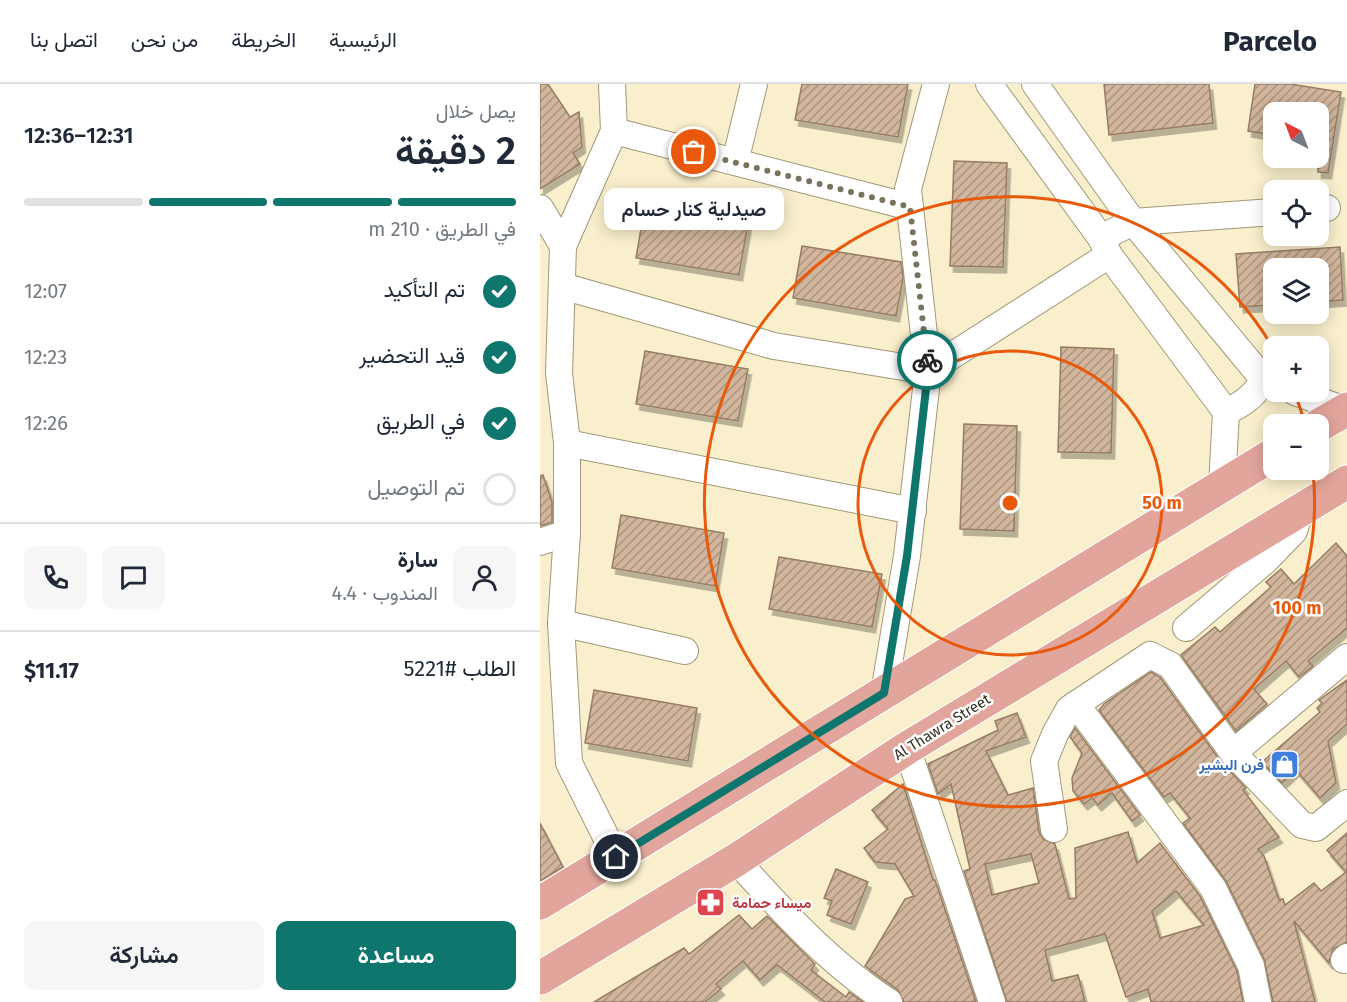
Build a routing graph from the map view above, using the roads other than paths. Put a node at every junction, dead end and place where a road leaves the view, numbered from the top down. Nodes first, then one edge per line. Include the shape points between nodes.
1 (612, 84) edge
2 (754, 84) edge
3 (936, 84) edge
4 (989, 84) edge
5 (1035, 84) edge
6 (614, 131) junction
7 (735, 162) junction
8 (910, 207) junction
9 (540, 208) edge
10 (1263, 213) edge
11 (1134, 222) junction
12 (552, 246) edge
13 (1105, 247) junction
14 (562, 285) junction
15 (928, 371) junction
16 (1263, 375) edge
17 (549, 377) edge
18 (1263, 387) edge
19 (1313, 402) edge
20 (1226, 412) junction
21 (1337, 415) edge
22 (567, 443) junction
23 (1263, 461) edge
24 (1347, 482) edge
25 (1222, 486) junction
26 (1301, 509) junction
27 (913, 511) junction
28 (567, 533) junction
29 (540, 542) edge
30 (561, 623) junction
31 (1186, 628) dead end
32 (685, 651) dead end
33 (1347, 657) edge
34 (884, 693) junction
35 (1076, 704) junction
36 (907, 748) junction
37 (1233, 753) junction
38 (1347, 803) edge
39 (1054, 830) dead end
40 (616, 857) junction
41 (736, 860) junction
42 (540, 903) edge
43 (540, 978) edge
44 (889, 1002) edge
45 (992, 1002) edge
46 (1258, 1002) edge

1 - 6 street
2 - 7 street
3 - 8 street via 908,189
4 - 13 street
5 - 11 street
6 - 7 street
6 - 12 street
7 - 8 street
8 - 15 street
9 - 12 street
10 - 11 street
11 - 13 street
11 - 16 street
12 - 14 street
13 - 15 street
13 - 20 street
14 - 15 street via 774,346
14 - 17 street
15 - 27 street
17 - 22 street
18 - 20 street
19 - 21 street
20 - 25 street
22 - 27 street
22 - 28 street
23 - 25 main road
24 - 26 main road, Al Thawra Street
25 - 34 main road
26 - 31 street via 1294,531 1266,560
26 - 36 main road, Al Thawra Street
27 - 34 street
28 - 29 street
28 - 30 street
30 - 32 street
30 - 40 street via 569,763
33 - 37 street
34 - 40 main road
35 - 37 street via 1150,655 1160,658 1170,665
35 - 39 street via 1069,709 1044,761
35 - 46 street via 1213,888 1251,966
36 - 41 main road, Al Thawra Street
36 - 45 street
37 - 38 street via 1302,825 1316,828
40 - 42 main road
41 - 43 main road, Al Thawra Street
41 - 44 street via 776,905 854,980

